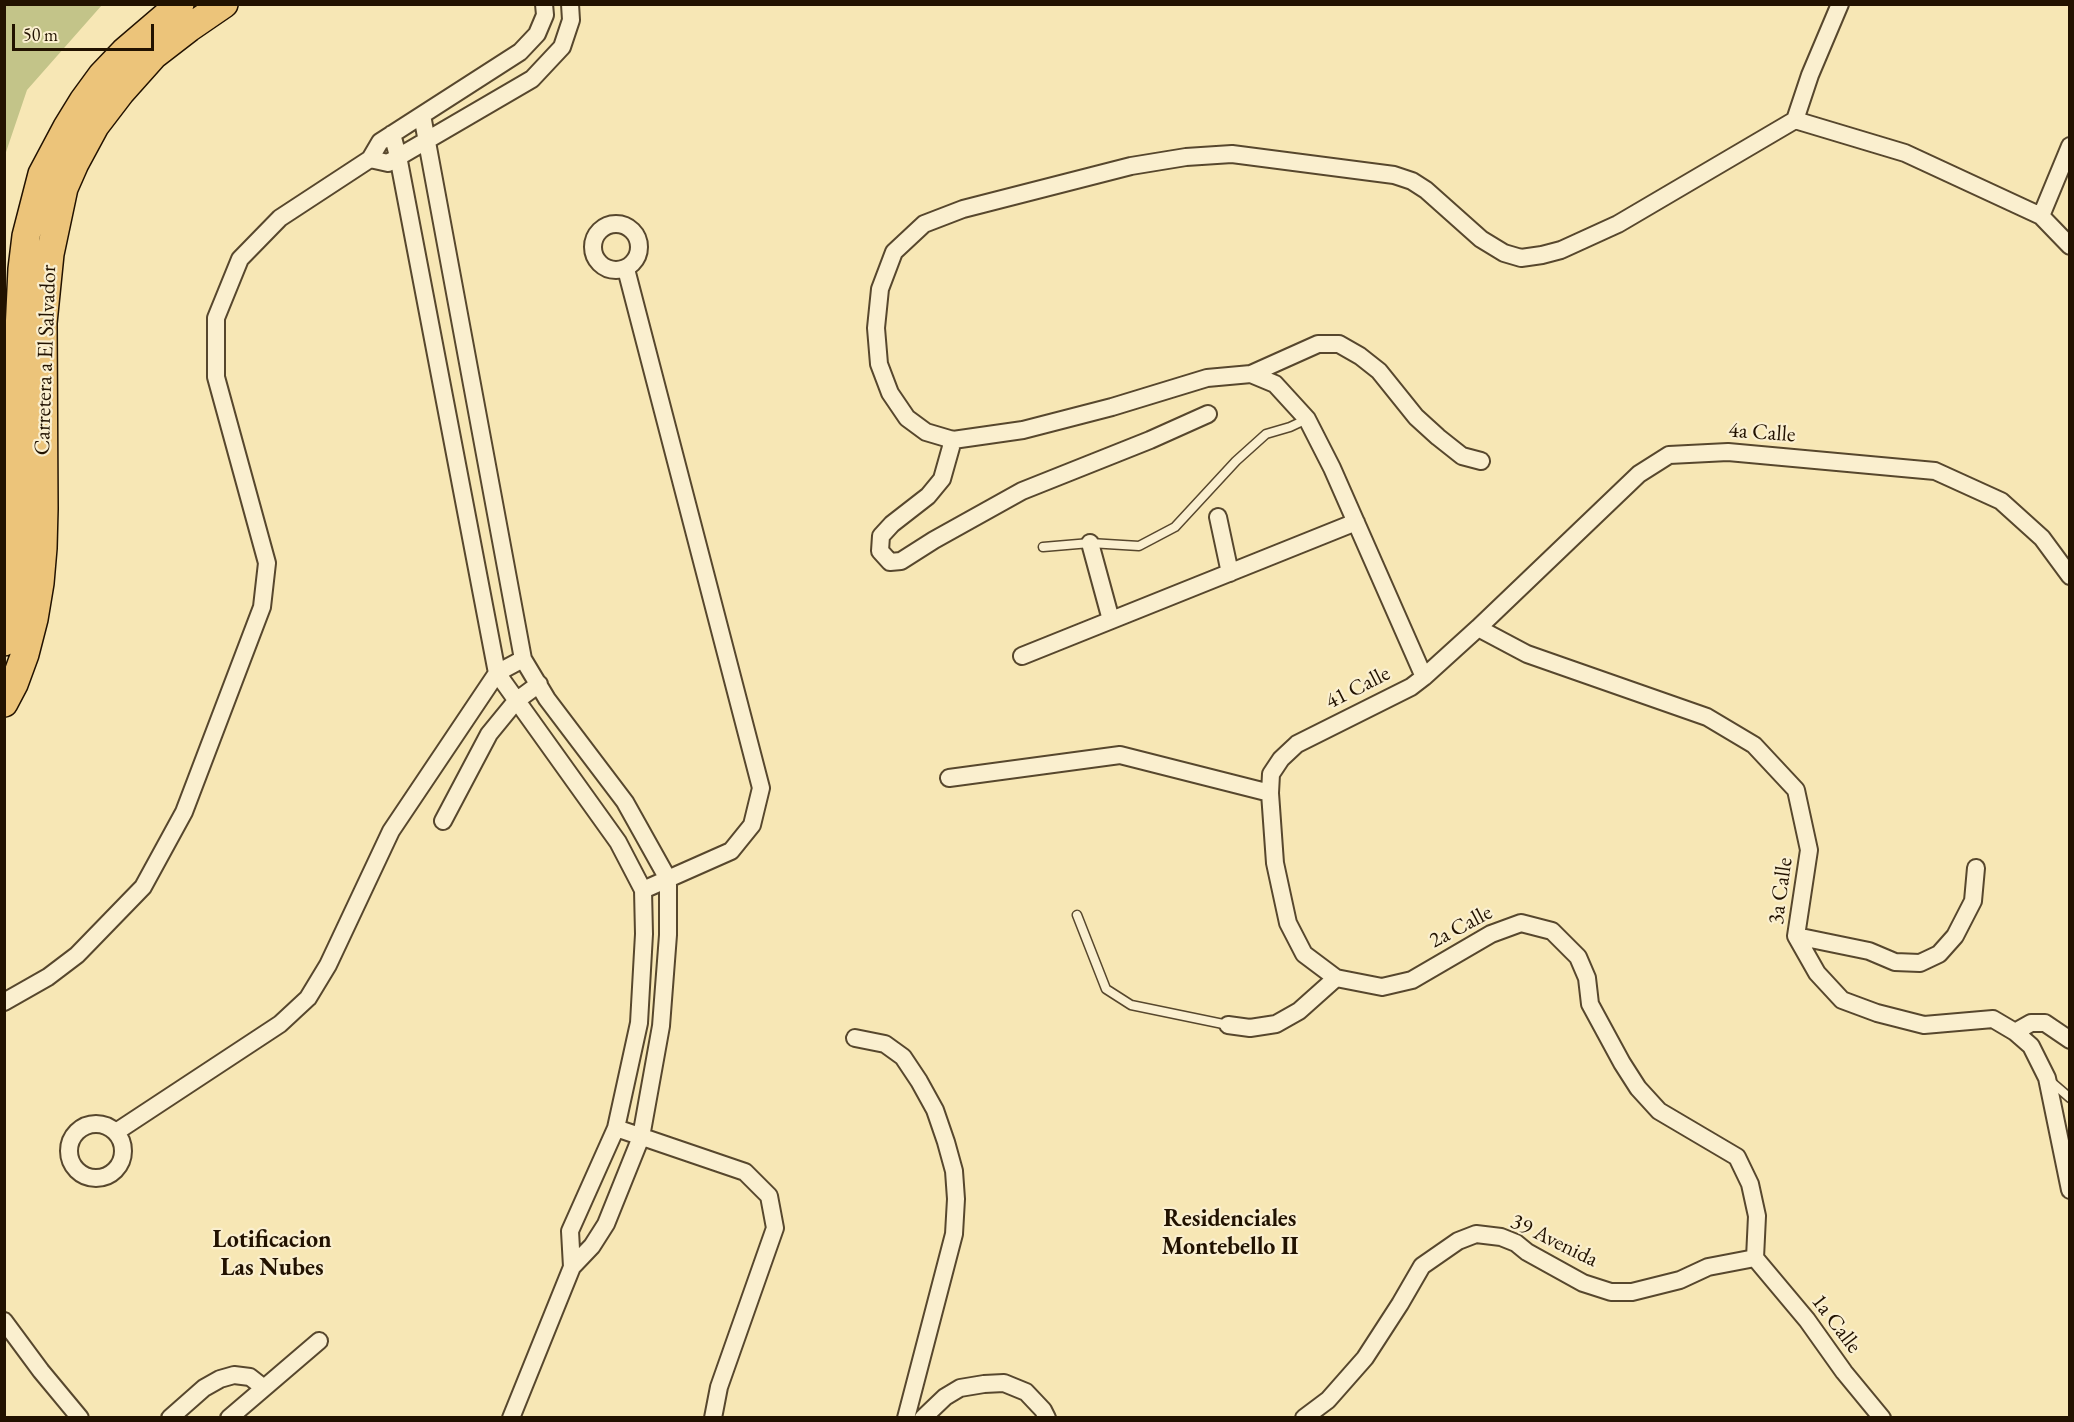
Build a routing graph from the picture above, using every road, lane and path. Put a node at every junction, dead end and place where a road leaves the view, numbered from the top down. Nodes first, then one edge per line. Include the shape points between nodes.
1 (180, 4) edge
2 (224, 4) edge
3 (544, 4) edge
4 (570, 4) edge
5 (1840, 4) edge
6 (422, 115) junction
7 (1795, 120) junction
8 (392, 134) junction
9 (428, 139) junction
10 (2070, 147) edge
11 (398, 156) junction
12 (369, 159) junction
13 (2041, 216) junction
14 (2070, 246) edge
15 (626, 269) dead end
16 (1251, 374) junction
17 (1208, 414) dead end
18 (1307, 419) junction
19 (953, 440) junction
20 (1481, 461) dead end
21 (1218, 517) dead end
22 (1356, 522) junction
23 (1090, 543) junction
24 (1043, 547) dead end
25 (1230, 573) junction
26 (2070, 576) edge
27 (1111, 620) junction
28 (1478, 628) junction
29 (4, 642) edge
30 (1022, 656) dead end
31 (523, 659) junction
32 (497, 673) junction
33 (1424, 677) junction
34 (539, 684) junction
35 (516, 701) junction
36 (4, 703) edge
37 (949, 778) dead end
38 (1270, 793) junction
39 (443, 820) dead end
40 (1976, 868) dead end
41 (668, 879) junction
42 (643, 890) junction
43 (1077, 915) dead end
44 (1796, 936) junction
45 (1336, 978) junction
46 (4, 1002) edge
47 (1228, 1025) joint
48 (2015, 1032) junction
49 (855, 1038) dead end
50 (2070, 1040) edge
51 (2047, 1078) junction
52 (2070, 1098) edge
53 (616, 1128) junction
54 (116, 1132) dead end
55 (641, 1137) junction
56 (2070, 1190) edge
57 (1755, 1258) junction
58 (572, 1267) junction
59 (4, 1321) edge
60 (319, 1341) dead end
61 (264, 1388) junction
62 (80, 1418) edge
63 (170, 1418) edge
64 (228, 1418) edge
65 (511, 1418) edge
66 (713, 1418) edge
67 (906, 1418) edge
68 (923, 1418) edge
69 (1047, 1418) edge
70 (1304, 1418) edge
71 (1882, 1418) edge

1 - 29 highway, Carretera a El Salvador via 102,75 42,174 22,269 16,565
2 - 36 highway, Carretera a El Salvador via 154,55 121,92 95,126 64,188 50,254 43,323 44,508 40,583 25,654
3 - 6 street via 545,15 537,34 520,52
4 - 9 street via 571,20 562,47 532,79
5 - 7 street
6 - 8 street
6 - 9 street
7 - 13 street via 1905,153
7 - 19 street via 1618,224 1561,250 1521,258 1492,246 1426,190 1394,175 1232,154 1131,166 963,209 924,224 894,252 880,289 876,328 879,364 907,418 926,432
8 - 11 street
8 - 12 street via 380,141
9 - 11 street
9 - 31 street
10 - 13 street
11 - 12 street via 388,163
11 - 32 street
12 - 46 street via 280,218 240,259 216,318 216,377 267,563 262,607 184,812 143,887 109,924 48,977
13 - 14 street
15 - 41 street via 761,788 752,825 731,850
16 - 18 street via 1275,384
16 - 19 street via 1207,378 1034,427
16 - 20 street via 1318,344 1339,344 1378,371 1438,438 1462,456
17 - 19 street via 1022,491 901,561 890,562 880,551 881,536 942,479
18 - 22 street
18 - 23 lane via 1266,434 1175,527 1139,546
21 - 25 street
22 - 25 street
22 - 33 street
23 - 24 lane
23 - 27 street
25 - 27 street
26 - 28 street, 4a Calle via 2042,537 2001,501 1935,471 1728,452 1669,454 1639,474
27 - 30 street
28 - 33 street, 41 Calle
28 - 44 street, 3a Calle via 1527,654 1707,717 1754,745 1796,790 1809,850
31 - 32 street
31 - 34 street
32 - 35 street
32 - 54 street via 391,831 328,965 308,998 280,1024
33 - 38 street, 41 Calle via 1297,744 1271,774
34 - 35 street
34 - 41 street via 625,802
35 - 39 street via 489,734
35 - 42 street via 618,842
37 - 38 street via 1120,755
38 - 45 street, 2a Calle via 1275,863 1288,923 1304,954
40 - 44 street via 1973,901 1955,936 1939,954 1920,963 1895,962 1869,951
41 - 42 street
41 - 55 street via 661,1026
42 - 53 street via 639,1023
43 - 47 lane via 1106,989 1131,1005
44 - 48 street, 3a Calle via 1816,973 1842,1000 1924,1025 1993,1018
45 - 47 street via 1299,1011 1276,1024 1250,1028
45 - 57 street, 2a Calle via 1382,987 1412,980 1491,934 1521,923 1552,931 1578,957 1587,978 1590,1004 1638,1088 1659,1111 1737,1156 1750,1184 1757,1216
48 - 50 street via 2031,1023 2045,1023
48 - 51 street, 3a Calle via 2031,1046
49 - 67 street via 885,1044 903,1057 934,1110 954,1171 954,1234
51 - 52 lane
51 - 56 street, 3a Calle
53 - 55 street
53 - 58 street via 570,1231
55 - 58 street via 606,1224
55 - 66 street via 745,1172 769,1196 775,1228 719,1387
57 - 70 street, 39 Avenida via 1632,1292 1611,1292 1583,1283 1501,1237 1476,1234 1458,1241 1422,1266 1365,1358 1328,1400
57 - 71 street, 1a Calle
58 - 65 street
59 - 62 street
60 - 61 street
61 - 63 street via 250,1377 234,1375 220,1379
61 - 64 street
68 - 69 street via 945,1396 960,1388 1004,1383 1026,1392

